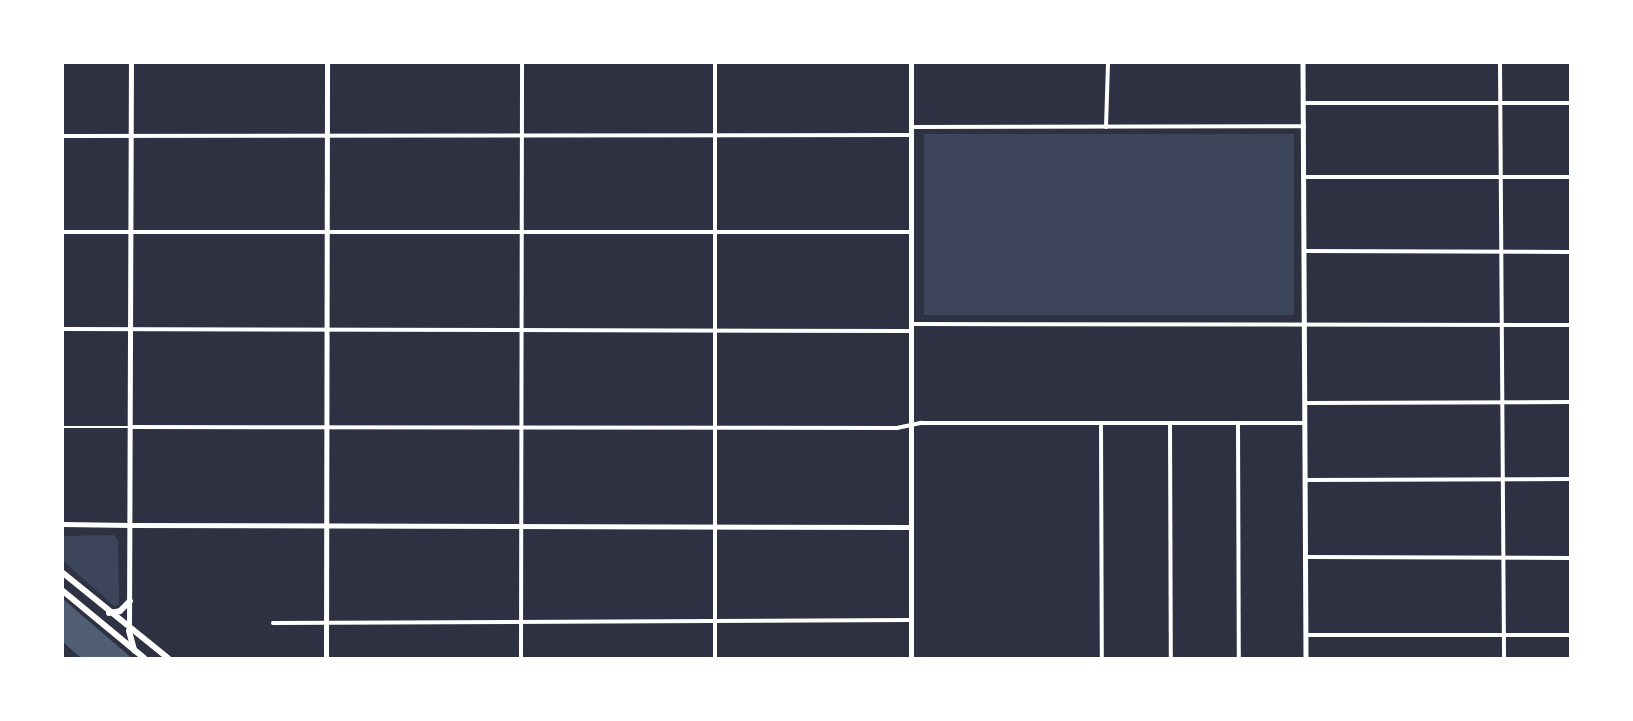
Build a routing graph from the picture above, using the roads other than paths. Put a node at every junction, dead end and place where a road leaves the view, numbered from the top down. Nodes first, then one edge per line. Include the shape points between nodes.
1 (131, 63) edge
2 (327, 63) edge
3 (522, 63) edge
4 (715, 63) edge
5 (911, 63) edge
6 (1107, 63) edge
7 (1304, 63) edge
8 (1500, 63) edge
9 (1304, 103) junction
10 (1500, 103) junction
11 (1570, 103) edge
12 (1304, 126) junction
13 (911, 127) junction
14 (1106, 127) junction
15 (327, 135) junction
16 (522, 135) junction
17 (716, 135) junction
18 (911, 135) junction
19 (63, 136) edge
20 (131, 136) junction
21 (1304, 177) junction
22 (1501, 177) junction
23 (1570, 177) edge
24 (63, 232) edge
25 (132, 232) junction
26 (327, 232) junction
27 (716, 232) junction
28 (911, 232) junction
29 (521, 233) junction
30 (1304, 251) junction
31 (1502, 251) junction
32 (1570, 252) edge
33 (1305, 324) junction
34 (1502, 325) junction
35 (1570, 325) edge
36 (911, 327) junction
37 (63, 329) edge
38 (132, 329) junction
39 (327, 329) junction
40 (521, 329) junction
41 (717, 330) junction
42 (1502, 402) junction
43 (1570, 402) edge
44 (1306, 403) junction
45 (1101, 423) junction
46 (1170, 423) junction
47 (1238, 423) junction
48 (1305, 423) junction
49 (717, 426) junction
50 (911, 426) junction
51 (63, 427) edge
52 (131, 427) junction
53 (327, 428) junction
54 (521, 428) junction
55 (1503, 479) junction
56 (1570, 479) edge
57 (1305, 480) junction
58 (63, 524) edge
59 (326, 524) junction
60 (717, 524) junction
61 (130, 525) junction
62 (521, 525) junction
63 (911, 526) junction
64 (1306, 557) junction
65 (1503, 557) junction
66 (1570, 558) edge
67 (63, 573) edge
68 (63, 591) edge
69 (130, 601) junction
70 (109, 613) junction
71 (911, 620) junction
72 (714, 621) junction
73 (521, 622) junction
74 (273, 623) dead end
75 (326, 623) junction
76 (129, 631) junction
77 (1504, 634) junction
78 (1570, 634) edge
79 (1306, 635) junction
80 (135, 652) junction
81 (144, 658) edge
82 (168, 658) edge
83 (326, 658) edge
84 (521, 658) edge
85 (715, 658) edge
86 (911, 658) edge
87 (1102, 658) edge
88 (1171, 658) edge
89 (1239, 658) edge
90 (1306, 658) edge
91 (1504, 658) edge

1 - 20 main road
2 - 15 street
3 - 16 street
4 - 17 street
5 - 13 main road
6 - 14 street
7 - 9 street
8 - 10 street
9 - 10 street
9 - 12 street
10 - 11 street
10 - 22 street
12 - 14 street
12 - 21 street
13 - 14 street
13 - 18 main road
15 - 16 street
15 - 20 street
15 - 26 street
16 - 17 street
16 - 29 street
17 - 18 street
17 - 27 street
18 - 28 main road
19 - 20 street
20 - 25 main road
21 - 22 street
21 - 30 street
22 - 23 street
22 - 31 street
24 - 25 street
25 - 26 street
25 - 38 main road
26 - 29 street
26 - 39 street
27 - 28 street
27 - 29 street
27 - 41 street
28 - 36 main road
29 - 40 street
30 - 31 street
30 - 33 street
31 - 32 street
31 - 34 street
33 - 34 street
33 - 36 street
33 - 44 street
34 - 35 street
34 - 42 street
36 - 41 street
36 - 50 main road
37 - 38 street
38 - 39 street
38 - 52 main road
39 - 40 street
39 - 53 street
40 - 41 street
40 - 54 street
41 - 49 street
42 - 43 street
42 - 44 street
42 - 55 street
44 - 48 street
45 - 46 street
45 - 50 street
45 - 87 street
46 - 47 street
46 - 88 street
47 - 48 street
47 - 89 street
48 - 57 street
49 - 50 street
49 - 54 street
49 - 60 street
50 - 63 main road
51 - 52 lane
52 - 53 street
52 - 61 main road
53 - 54 street
53 - 59 street
54 - 62 street
55 - 56 street
55 - 57 street
55 - 65 street
57 - 64 street
58 - 61 main road
59 - 61 street
59 - 62 street
59 - 75 street
60 - 62 street
60 - 63 street
60 - 72 street
61 - 69 main road
62 - 73 street
63 - 71 main road
64 - 65 street
64 - 79 street
65 - 66 street
65 - 77 street
67 - 70 highway
68 - 80 highway
69 - 70 highway via 120,611
69 - 76 main road
70 - 76 highway
71 - 72 street
71 - 86 main road
72 - 73 street
72 - 85 street
73 - 75 street
73 - 84 street
74 - 75 street
75 - 83 street
76 - 80 highway
76 - 82 highway
77 - 78 street
77 - 79 street
77 - 91 street
79 - 90 street
80 - 81 highway

